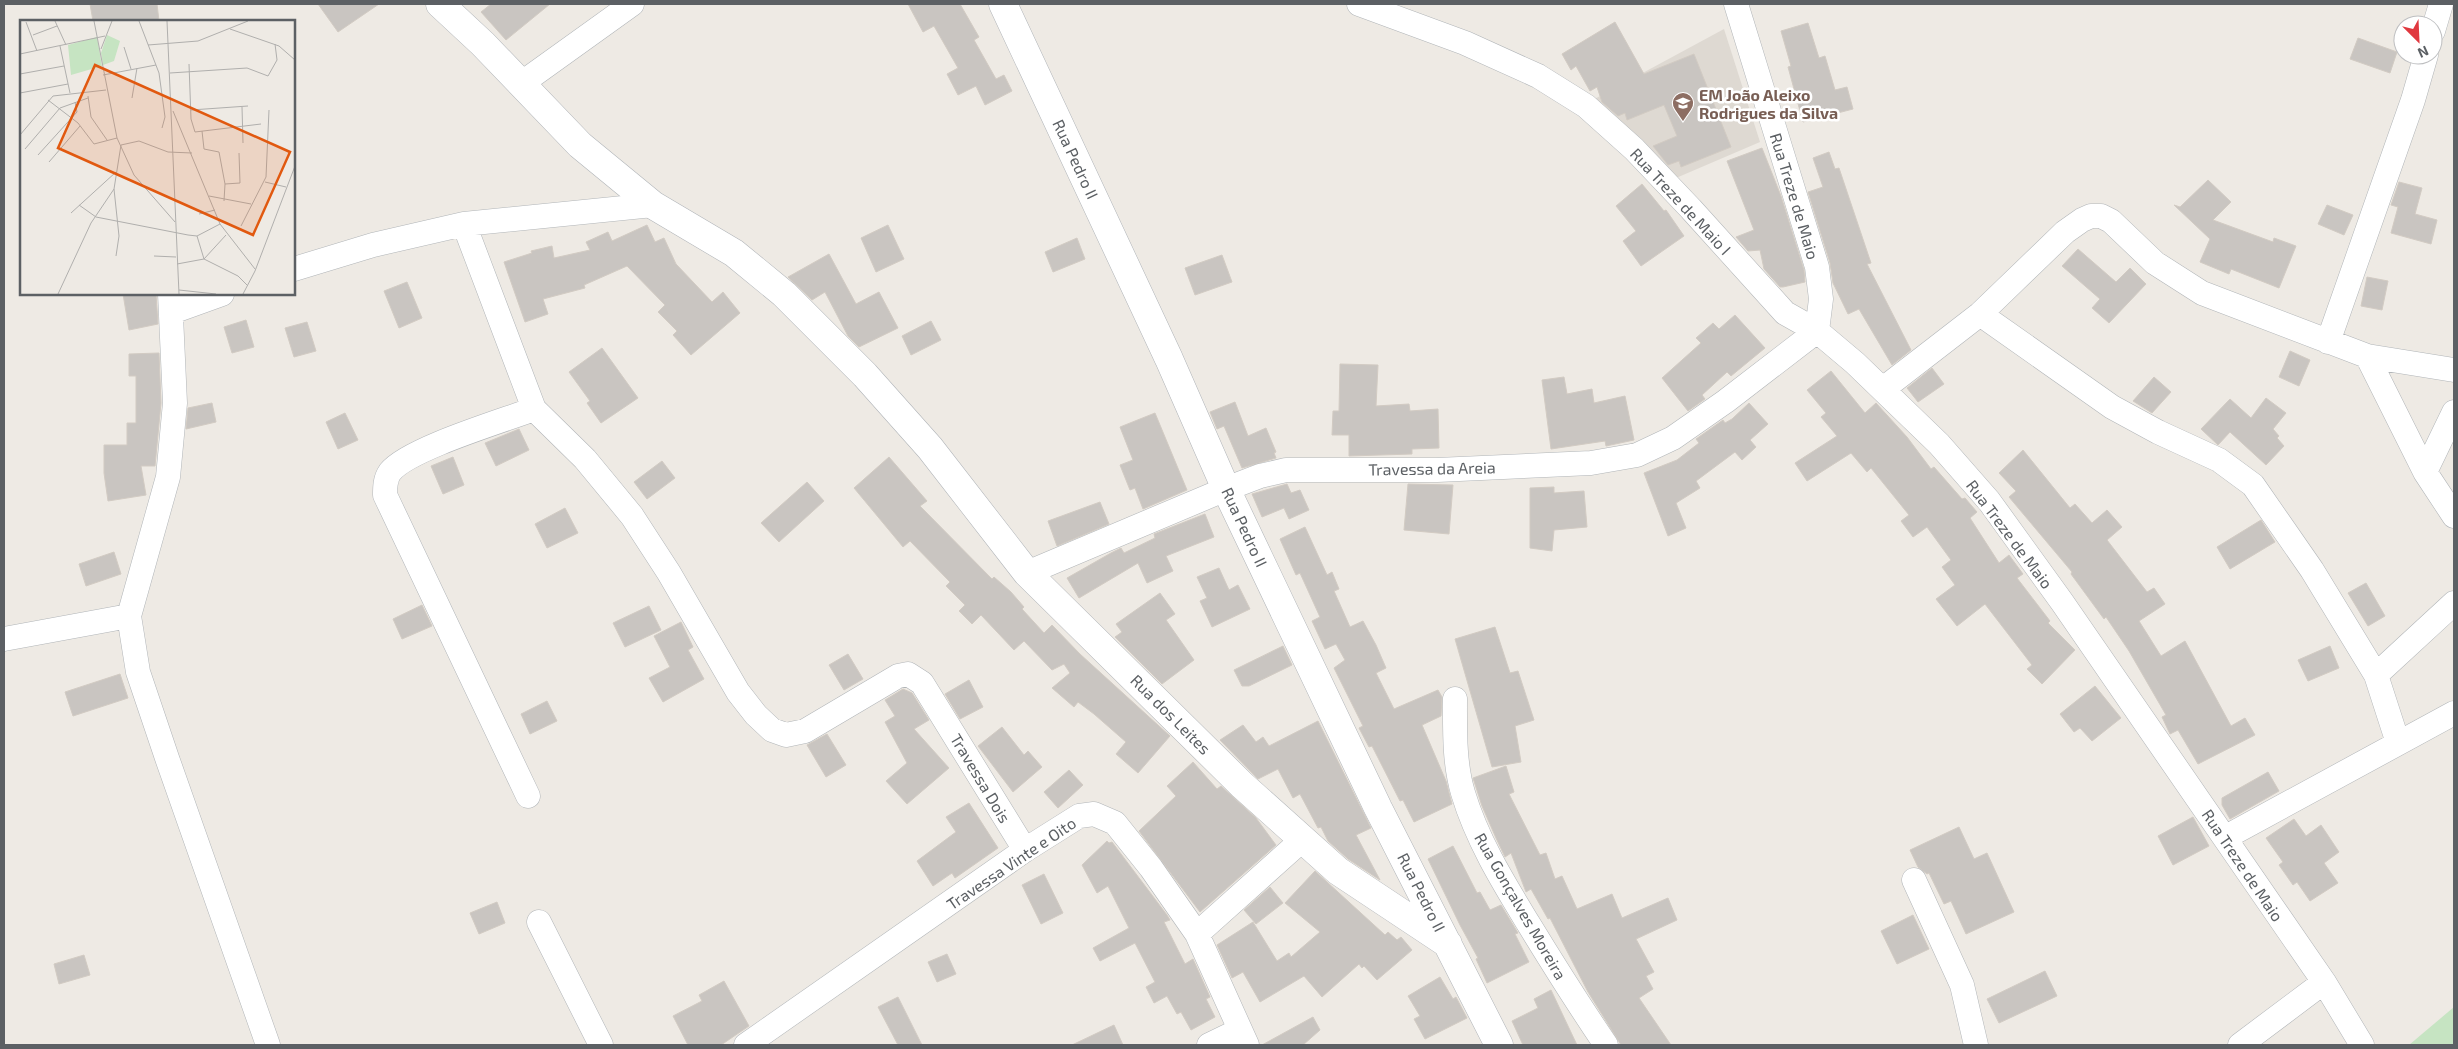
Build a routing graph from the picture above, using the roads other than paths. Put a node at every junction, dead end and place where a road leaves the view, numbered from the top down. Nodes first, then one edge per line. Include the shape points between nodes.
1 (440, 4) edge
2 (632, 4) edge
3 (1003, 4) edge
4 (1359, 4) edge
5 (1743, 10) edge
6 (2423, 65) edge
7 (522, 83) junction
8 (653, 205) junction
9 (464, 224) junction
10 (295, 269) edge
11 (216, 295) edge
12 (171, 303) edge
13 (1980, 314) junction
14 (1817, 331) junction
15 (2328, 342) junction
16 (2367, 356) junction
17 (2454, 370) edge
18 (1883, 389) junction
19 (534, 409) junction
20 (2454, 412) edge
21 (2425, 472) junction
22 (1226, 489) junction
23 (2454, 516) edge
24 (1027, 573) junction
25 (2454, 604) edge
26 (128, 616) junction
27 (4, 639) edge
28 (2376, 675) junction
29 (1455, 699) dead end
30 (2454, 713) edge
31 (2398, 743) junction
32 (528, 796) dead end
33 (2226, 837) junction
34 (1302, 840) junction
35 (1025, 850) junction
36 (1914, 880) dead end
37 (540, 922) dead end
38 (1197, 934) junction
39 (1448, 944) junction
40 (2324, 982) junction
41 (1244, 1038) edge
42 (268, 1045) edge
43 (601, 1045) edge
44 (746, 1045) edge
45 (1209, 1045) edge
46 (1499, 1045) edge
47 (1606, 1045) edge
48 (1976, 1045) edge
49 (2240, 1045) edge
50 (2362, 1045) edge

1 - 7 street, Rua dos Leites
2 - 7 street
3 - 22 street, Rua Pedro II via 1169,359
4 - 14 street, Rua Treze de Maio I via 1465,43 1538,76 1586,106 1634,149 1785,314
5 - 14 street, Rua Treze de Maio via 1817,267 1821,299
6 - 15 street
7 - 8 street, Rua dos Leites via 580,145
8 - 9 street
8 - 24 street, Rua dos Leites via 734,253 784,294 865,375 930,448
9 - 10 street via 373,245
9 - 19 street
11 - 12 street
12 - 26 street via 175,403 168,477
13 - 15 street via 2064,232 2091,216 2101,216 2111,221 2155,263 2202,294
13 - 18 street
13 - 28 street via 2112,407 2219,460 2253,485 2312,570
14 - 18 street, Rua Treze de Maio
14 - 22 street, Travessa da Areia via 1673,438 1637,455 1591,463 1286,470
15 - 16 street
16 - 17 street
16 - 21 street
18 - 33 street, Rua Treze de Maio via 1989,501
19 - 32 street via 424,450 401,462 389,474 385,484 385,494
19 - 35 street, Travessa Dois via 585,459 632,516 670,573 738,692 772,730 786,735 805,731 886,682 908,674 922,683 938,706
20 - 21 street
21 - 23 street
22 - 24 street, Travessa da Areia
22 - 39 street, Rua Pedro II via 1378,808
24 - 34 street, Rua dos Leites
25 - 28 street
26 - 27 street
26 - 42 street via 141,680
28 - 31 street
29 - 47 street, Rua Gonçalves Moreira via 1458,767 1476,832 1508,891
30 - 31 street
31 - 33 street
33 - 40 street, Rua Treze de Maio
34 - 38 street
34 - 39 street, Rua dos Leites via 1338,871
35 - 38 street, Travessa Vinte e Oito via 1079,816 1094,814 1104,817 1115,824 1145,860
35 - 44 street, Travessa Vinte e Oito
36 - 48 street via 1962,985
37 - 43 street
38 - 41 street, Travessa Vinte e Oito
39 - 46 street, Rua Pedro II
40 - 49 street
40 - 50 street, Rua Treze de Maio
41 - 45 street

